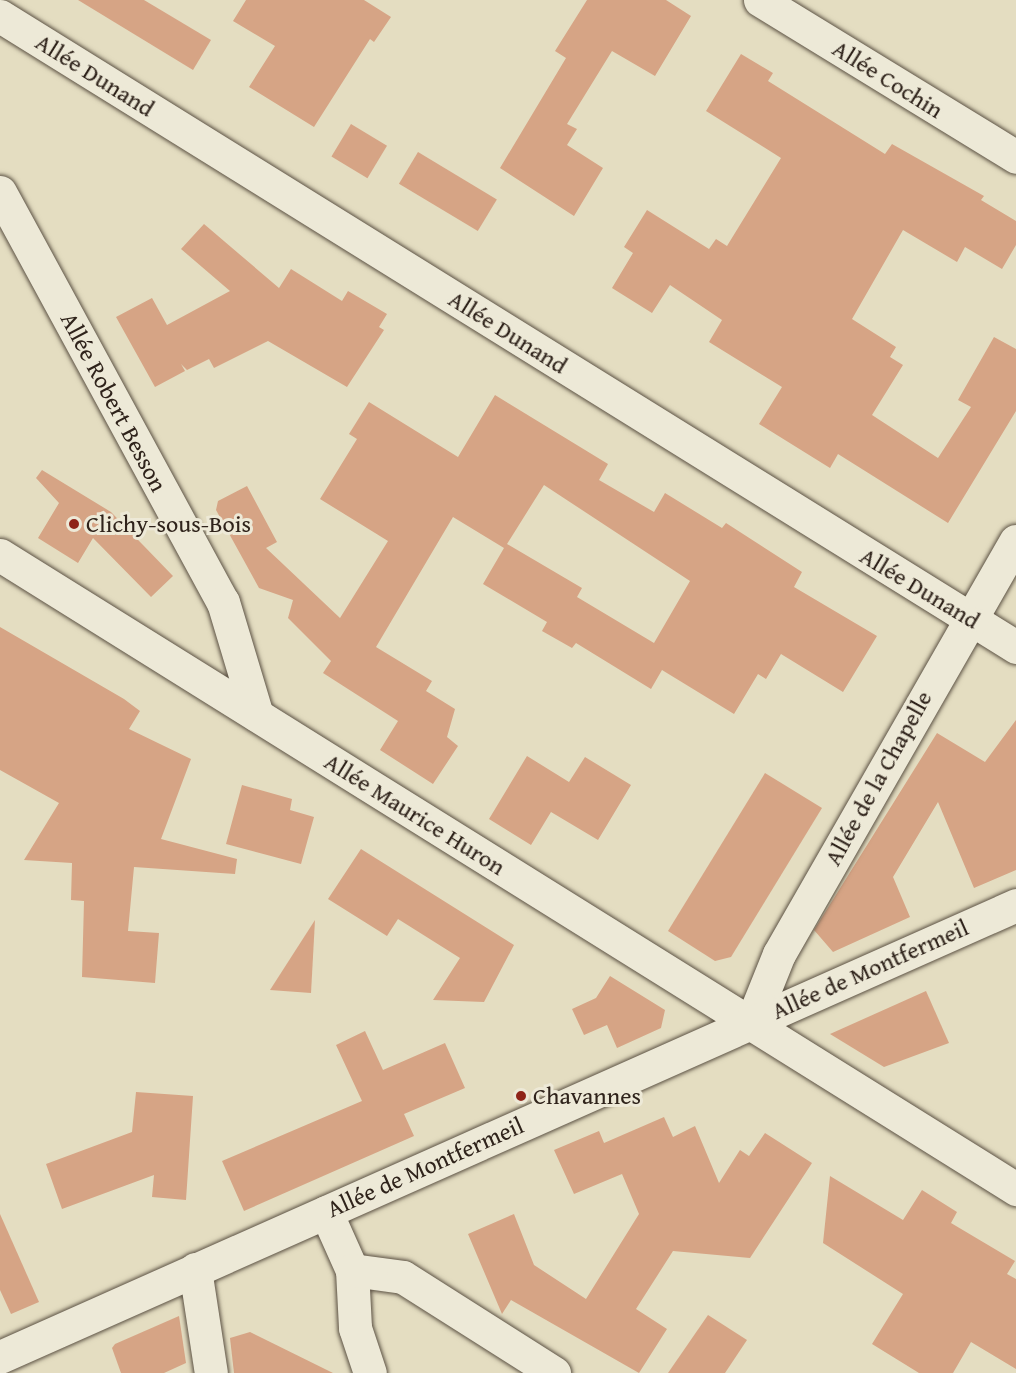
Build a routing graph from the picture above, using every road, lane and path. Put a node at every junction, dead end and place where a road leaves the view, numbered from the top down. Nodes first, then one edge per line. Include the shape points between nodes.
1 (10, 0) edge
2 (759, 0) edge
3 (0, 16) edge
4 (1016, 157) edge
5 (0, 192) edge
6 (1016, 541) edge
7 (0, 555) edge
8 (968, 618) junction
9 (1016, 647) edge
10 (257, 715) junction
11 (1016, 905) edge
12 (752, 1021) junction
13 (1016, 1189) edge
14 (326, 1212) junction
15 (195, 1269) junction
16 (352, 1270) junction
17 (0, 1357) edge
18 (211, 1373) edge
19 (370, 1373) edge
20 (554, 1373) edge

1 - 3 street
2 - 4 street, Allée Cochin
3 - 8 street, Allée Dunand
5 - 10 street, Allée Robert Besson via 223,602
6 - 8 street, Allée de la Chapelle
7 - 10 street, Allée Maurice Huron
8 - 9 street, Allée Dunand
8 - 12 street, Allée de la Chapelle via 779,954
10 - 12 street, Allée Maurice Huron
11 - 12 street, Allée de Montfermeil
12 - 13 street, Allée Maurice Huron
12 - 14 street, Allée de Montfermeil
14 - 15 street, Allée de Montfermeil
14 - 16 street
15 - 17 street, Allée de Montfermeil
15 - 18 street
16 - 19 street via 355,1328
16 - 20 street via 403,1277

